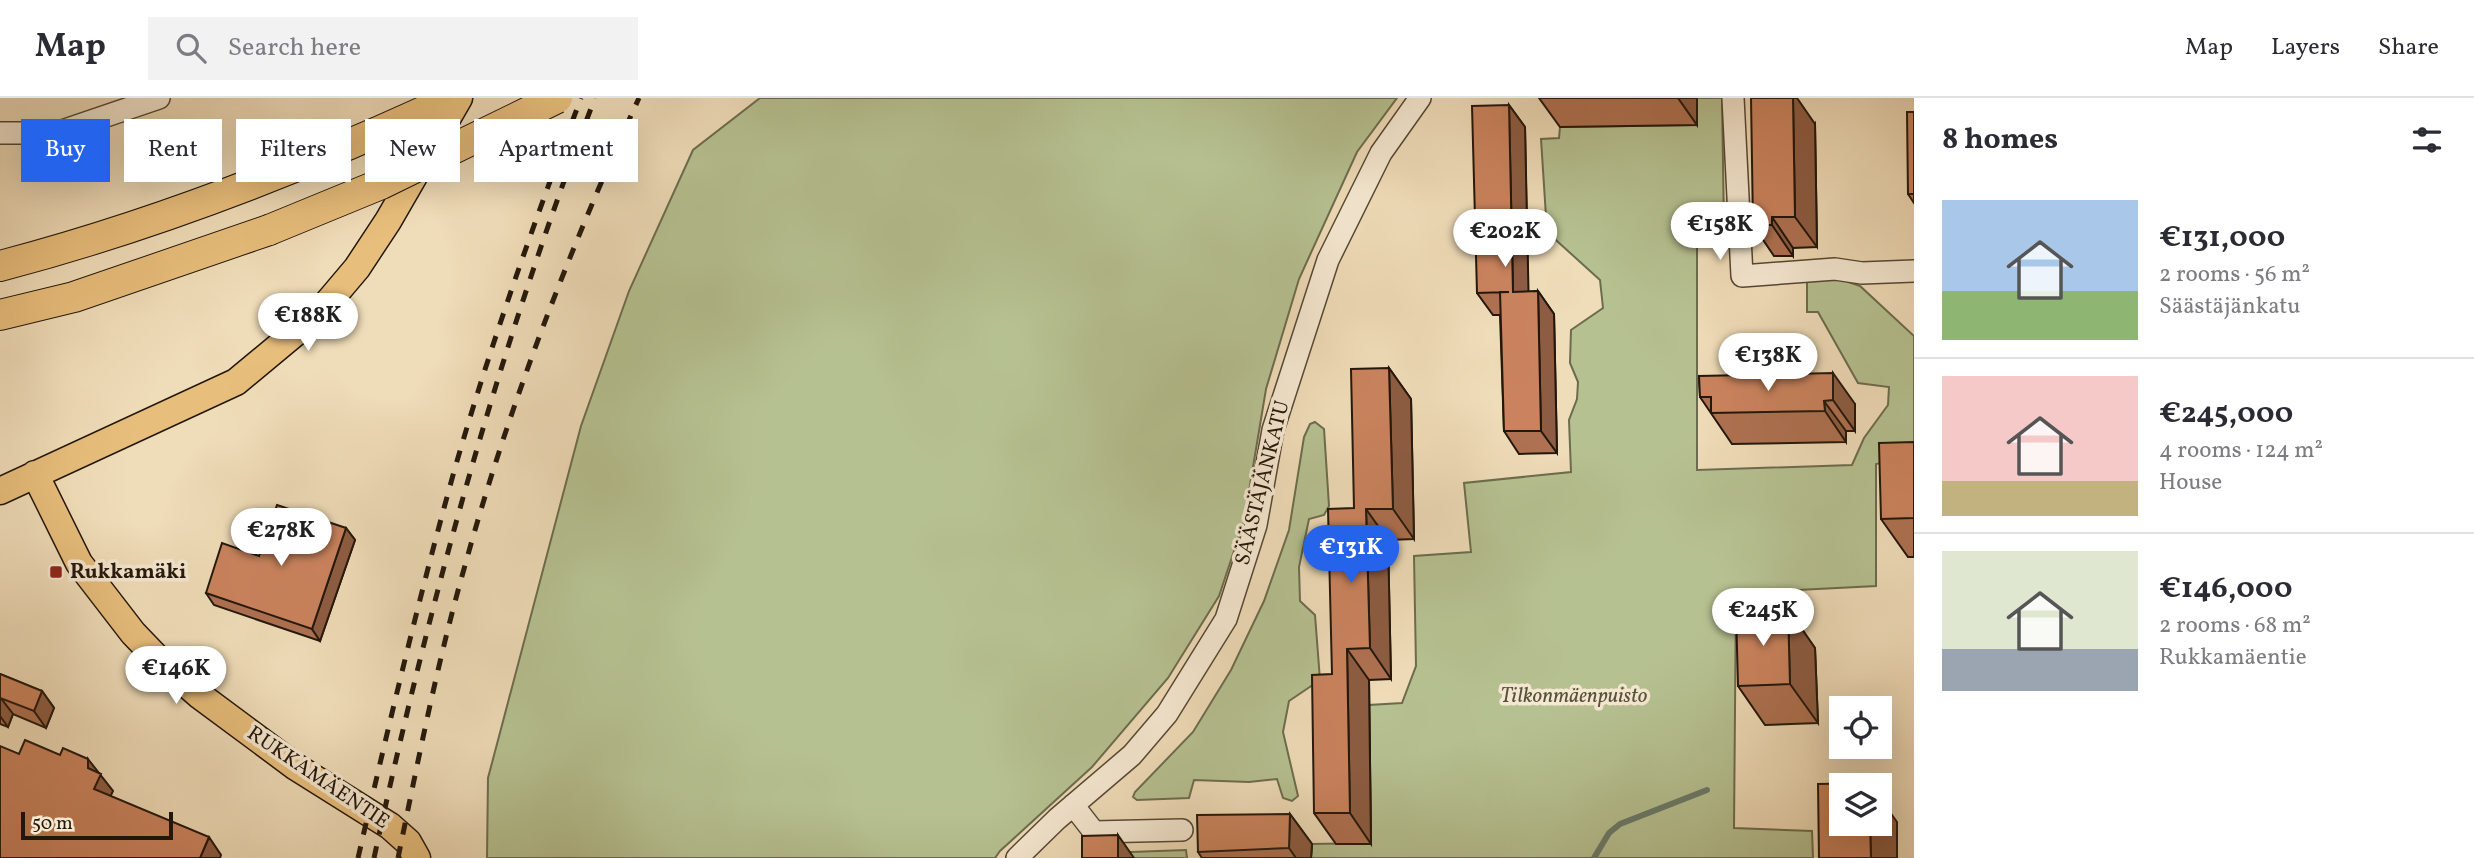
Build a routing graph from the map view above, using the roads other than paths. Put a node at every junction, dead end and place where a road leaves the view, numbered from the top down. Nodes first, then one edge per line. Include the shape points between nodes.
1 (159, 98) edge
2 (453, 98) edge
3 (459, 98) edge
4 (557, 98) edge
5 (1420, 98) edge
6 (1733, 98) edge
7 (0, 133) edge
8 (0, 266) edge
9 (1914, 271) edge
10 (0, 315) edge
11 (35, 474) junction
12 (0, 491) edge
13 (1073, 805) junction
14 (1182, 830) dead end
15 (417, 858) edge
16 (1017, 858) edge

1 - 7 street via 56,133
2 - 8 highway via 254,185
3 - 11 main road via 357,268 319,313 236,382
4 - 10 highway, bridge via 381,184 269,230 74,297
5 - 13 street, SÄÄSTÄJÄNKATU via 1381,153 1328,260 1273,430 1256,525 1226,619 1167,714 1132,755
6 - 9 street via 1742,276 1835,268 1861,273
11 - 12 main road
11 - 15 main road, RUKKAMÄENTIE via 79,563 157,658 296,767 390,826
13 - 14 street via 1094,832
13 - 16 street, SÄÄSTÄJÄNKATU

